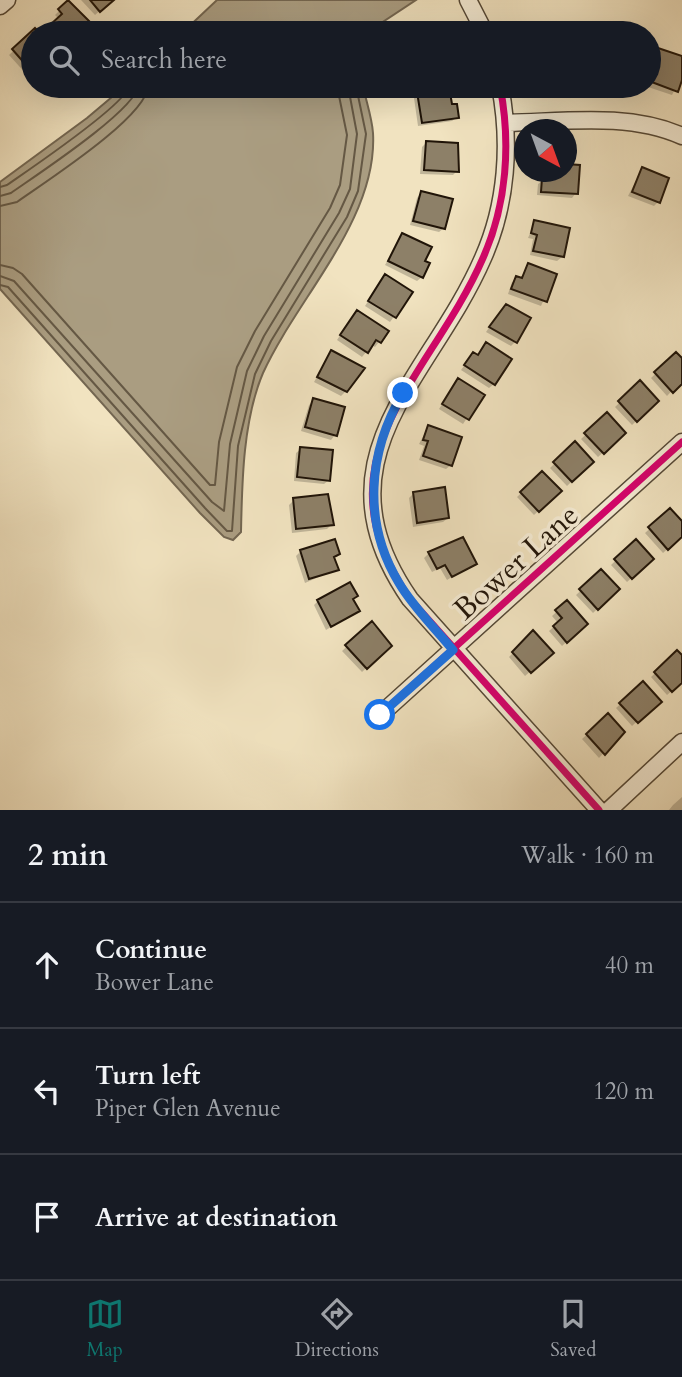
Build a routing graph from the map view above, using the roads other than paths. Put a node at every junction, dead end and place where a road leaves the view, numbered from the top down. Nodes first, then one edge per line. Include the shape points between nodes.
1 (7, 0) edge
2 (468, 0) edge
3 (0, 6) edge
4 (479, 21) edge
5 (502, 98) edge
6 (505, 123) junction
7 (682, 136) edge
8 (682, 442) edge
9 (453, 650) junction
10 (380, 715) dead end
11 (682, 742) edge
12 (599, 810) edge
13 (608, 810) edge

1 - 3 street
2 - 4 street
5 - 6 street
6 - 7 street via 621,121
6 - 9 street via 504,182 484,255 393,411 374,469 374,509 390,566 410,599
8 - 9 street, Bower Lane
9 - 10 street, Bower Lane
9 - 12 street
11 - 13 street

